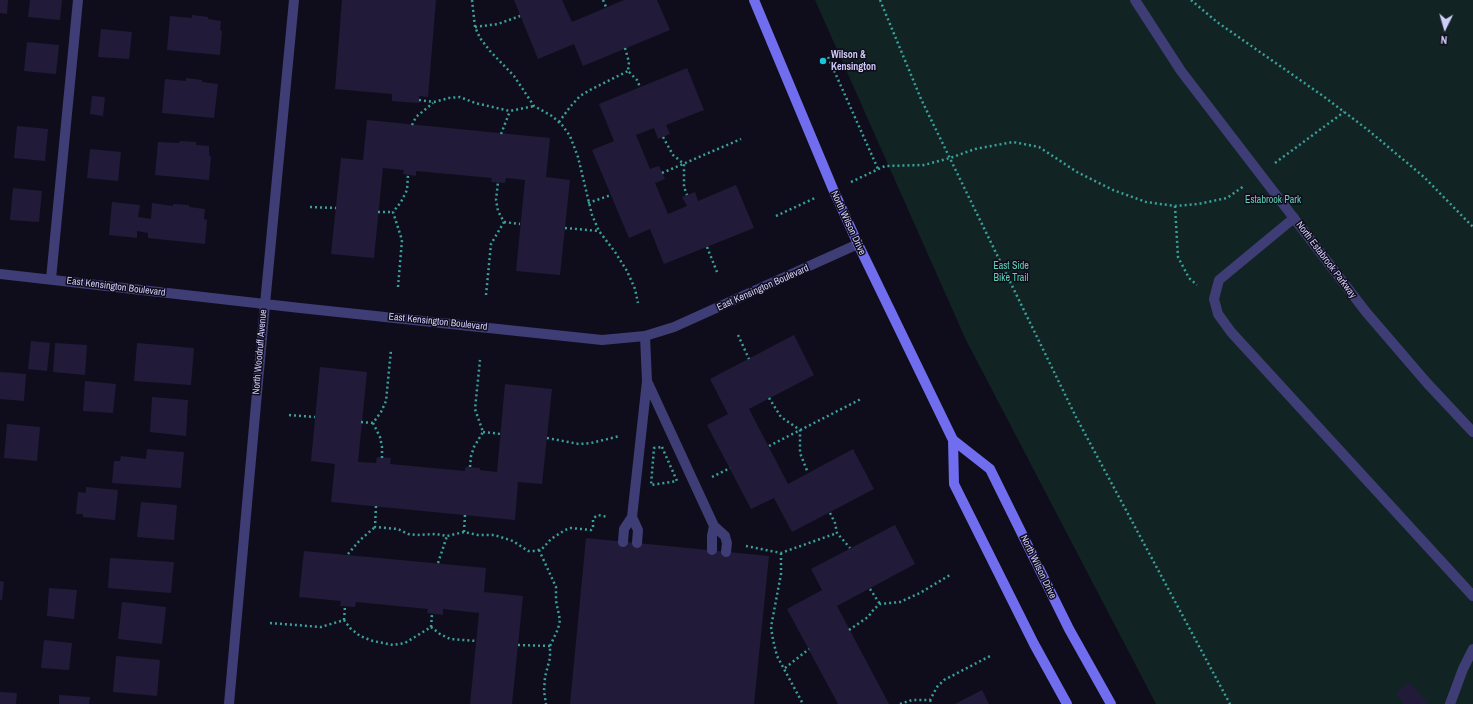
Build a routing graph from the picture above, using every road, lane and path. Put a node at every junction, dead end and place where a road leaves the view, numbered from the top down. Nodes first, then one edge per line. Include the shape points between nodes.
1 (78, 0) edge
2 (294, 0) edge
3 (472, 0) edge
4 (603, 0) edge
5 (754, 0) edge
6 (880, 0) edge
7 (1135, 0) edge
8 (1190, 0) edge
9 (606, 8) dead end
10 (520, 16) dead end
11 (476, 27) junction
12 (625, 48) dead end
13 (828, 57) dead end
14 (628, 71) junction
15 (640, 87) dead end
16 (419, 100) dead end
17 (434, 102) junction
18 (534, 106) junction
19 (510, 111) junction
20 (1344, 112) junction
21 (559, 122) junction
22 (412, 125) dead end
23 (501, 134) dead end
24 (663, 137) dead end
25 (741, 139) dead end
26 (950, 158) junction
27 (684, 164) junction
28 (878, 169) junction
29 (662, 173) dead end
30 (1261, 174) junction
31 (408, 175) dead end
32 (862, 176) dead end
33 (498, 182) dead end
34 (611, 194) dead end
35 (687, 196) dead end
36 (588, 203) junction
37 (800, 205) dead end
38 (1175, 206) junction
39 (310, 207) dead end
40 (336, 208) dead end
41 (378, 212) dead end
42 (393, 212) junction
43 (776, 216) dead end
44 (1294, 218) junction
45 (504, 222) junction
46 (520, 224) dead end
47 (1473, 227) edge
48 (565, 228) dead end
49 (599, 231) junction
50 (858, 244) junction
51 (707, 247) dead end
52 (717, 272) dead end
53 (0, 274) edge
54 (52, 280) junction
55 (398, 287) dead end
56 (486, 295) dead end
57 (1214, 299) junction
58 (638, 303) dead end
59 (264, 304) junction
60 (738, 335) dead end
61 (645, 336) junction
62 (391, 350) dead end
63 (749, 359) dead end
64 (480, 360) dead end
65 (647, 382) junction
66 (769, 398) dead end
67 (861, 399) dead end
68 (289, 415) dead end
69 (315, 417) dead end
70 (361, 422) dead end
71 (373, 423) junction
72 (800, 430) junction
73 (483, 432) junction
74 (1473, 432) edge
75 (501, 434) dead end
76 (625, 435) dead end
77 (547, 438) dead end
78 (953, 440) junction
79 (769, 446) dead end
80 (382, 458) dead end
81 (470, 467) dead end
82 (730, 468) dead end
83 (808, 473) dead end
84 (709, 478) dead end
85 (677, 481) joint
86 (376, 506) dead end
87 (830, 513) dead end
88 (466, 515) dead end
89 (606, 516) dead end
90 (632, 517) junction
91 (375, 526) junction
92 (714, 526) junction
93 (464, 532) junction
94 (837, 533) junction
95 (447, 536) junction
96 (623, 542) dead end
97 (637, 543) dead end
98 (727, 547) joint
99 (850, 548) dead end
100 (539, 550) junction
101 (712, 550) dead end
102 (781, 553) junction
103 (348, 554) dead end
104 (438, 563) dead end
105 (950, 575) dead end
106 (870, 589) dead end
107 (1473, 596) edge
108 (880, 604) junction
109 (345, 606) dead end
110 (432, 614) dead end
111 (344, 620) junction
112 (270, 623) dead end
113 (431, 627) junction
114 (849, 630) dead end
115 (476, 641) dead end
116 (518, 645) dead end
117 (550, 646) junction
118 (1473, 649) edge
119 (809, 650) dead end
120 (992, 655) dead end
121 (785, 668) junction
122 (930, 700) junction
123 (229, 704) edge
124 (546, 704) edge
125 (803, 704) edge
126 (900, 704) edge
127 (932, 704) edge
128 (1067, 704) edge
129 (1110, 704) edge
130 (1230, 704) edge
131 (1450, 704) edge

1 - 54 street
2 - 59 street, North Woodruff Avenue
3 - 11 path
4 - 9 path
5 - 50 street, North Wilson Drive
6 - 26 path via 921,99
7 - 30 street, North Estabrook Parkway via 1181,71
8 - 20 path
10 - 11 path via 498,24
11 - 18 path via 480,38 514,76
12 - 14 path via 629,62
13 - 28 path
14 - 15 path
14 - 21 path via 580,96
16 - 17 path
17 - 19 path via 460,97
17 - 22 path via 416,117
18 - 19 path
18 - 21 path
19 - 23 path
20 - 30 path
20 - 47 path via 1424,177
21 - 36 path via 573,143
24 - 27 path via 673,155
25 - 27 path
26 - 28 path via 924,165 885,166
26 - 38 path via 975,149 1013,142 1040,147 1077,172 1113,190 1146,202
26 - 130 path via 1076,417
27 - 29 path
27 - 35 path via 684,187
28 - 32 path
30 - 38 path via 1227,198
30 - 44 street, North Estabrook Parkway
31 - 42 path via 407,190
33 - 45 path via 496,200
34 - 36 path
36 - 49 path
37 - 43 path
38 - 57 path via 1178,257 1189,278
39 - 40 path
41 - 42 path
42 - 55 path via 402,240
44 - 57 street via 1219,280
44 - 74 street, North Estabrook Parkway via 1366,312
45 - 46 path
45 - 56 path via 491,244
48 - 49 path
49 - 58 path via 627,271
50 - 61 street, East Kensington Boulevard via 674,327
50 - 78 street, North Wilson Drive
51 - 52 path
53 - 54 street, East Kensington Boulevard
54 - 59 street, East Kensington Boulevard
57 - 107 street via 1218,314 1231,332
59 - 61 street, East Kensington Boulevard via 602,340
59 - 123 street, North Woodruff Avenue
60 - 63 path
61 - 65 street
62 - 71 path via 386,401
64 - 73 path via 475,409
65 - 90 street
65 - 92 street
66 - 72 path via 781,417
67 - 72 path
68 - 69 path
70 - 71 path
71 - 80 path via 380,437
72 - 79 path
72 - 83 path via 800,453
73 - 75 path
73 - 81 path via 474,447
76 - 77 path via 579,444
78 - 128 street, North Wilson Drive via 954,484
78 - 129 street, North Wilson Drive via 990,469 1069,630
82 - 84 path
85 - 85 path via 651,485 654,448 662,447
86 - 91 path
87 - 94 path
88 - 93 path
89 - 100 path via 595,516 591,530 571,528 558,533
90 - 96 street via 624,529
90 - 97 street via 638,530
91 - 95 path via 394,528 417,536
91 - 103 path
92 - 98 street via 725,536
92 - 101 street
93 - 95 path
93 - 100 path via 494,535 513,541 528,550
94 - 99 path
94 - 102 path
95 - 104 path
98 - 102 path via 751,546
100 - 117 path via 556,588 559,611 558,629
102 - 121 path via 781,574 771,627 777,656
105 - 108 path via 900,602
106 - 108 path
108 - 114 path via 868,617
109 - 111 path
110 - 113 path
111 - 112 path via 321,627
111 - 113 path via 360,636 393,645 405,643
113 - 115 path via 450,639
116 - 117 path
117 - 124 path via 544,691
118 - 131 street
119 - 121 path
120 - 122 path via 944,680
121 - 125 path
122 - 126 path via 912,700
122 - 127 path

